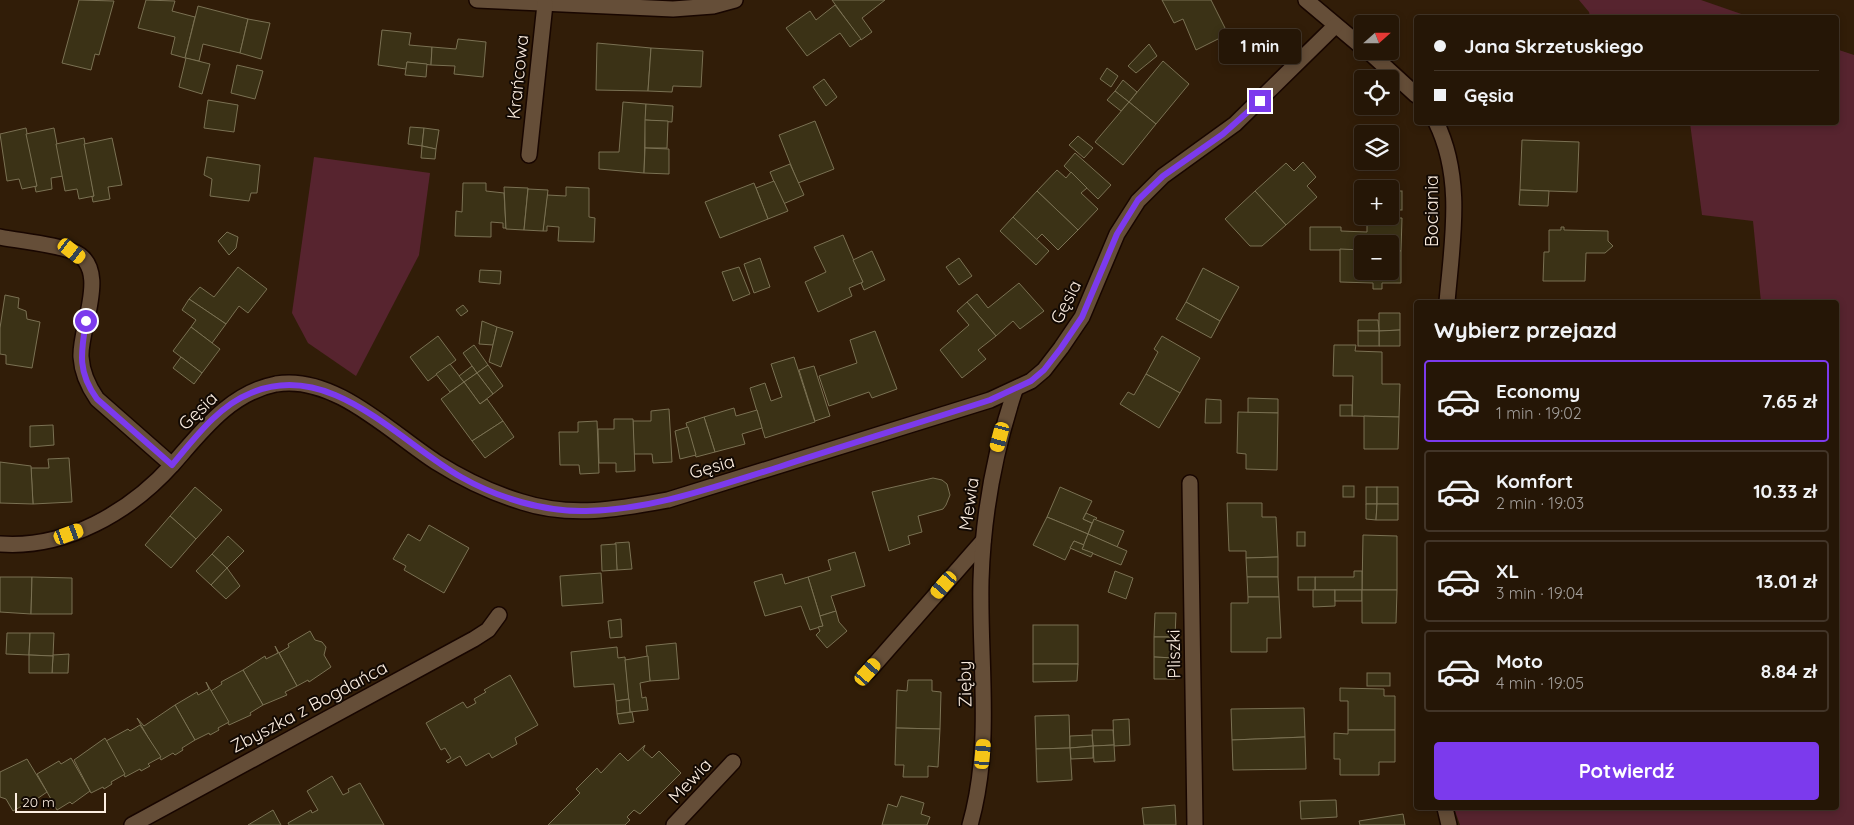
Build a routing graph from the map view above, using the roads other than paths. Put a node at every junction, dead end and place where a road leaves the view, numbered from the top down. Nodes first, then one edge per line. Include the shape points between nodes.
1 (477, 0) edge
2 (735, 0) edge
3 (1306, 0) edge
4 (546, 4) junction
5 (1335, 26) junction
6 (1354, 41) edge
7 (1378, 60) edge
8 (1414, 93) edge
9 (1437, 125) edge
10 (529, 155) dead end
11 (0, 237) edge
12 (1447, 300) edge
13 (1015, 390) junction
14 (172, 465) junction
15 (1190, 483) dead end
16 (983, 541) junction
17 (0, 544) edge
18 (499, 615) dead end
19 (868, 672) dead end
20 (733, 762) dead end
21 (1445, 810) edge
22 (132, 825) edge
23 (674, 825) edge
24 (970, 825) edge
25 (1195, 825) edge
26 (1449, 825) edge

1 - 4 street
2 - 4 street via 712,6 674,9
3 - 5 street
4 - 10 street, Krańcowa
5 - 6 street
5 - 13 street, Gęsia via 1235,124 1163,176 1138,200 1117,234 1072,334 1044,370
7 - 8 street
9 - 12 street, Bociania via 1452,170 1455,213
11 - 14 street via 72,251 85,263 92,276 92,287 81,355 89,388 97,399
13 - 14 street, Gęsia via 668,500 614,509 564,511 523,503 486,489 436,462 345,399 297,384 270,386 233,403
13 - 16 street, Mewia via 993,466 985,507
14 - 17 street, Gęsia via 130,504 100,522 52,540
15 - 25 street, Pliszki
16 - 19 street, Mewia
16 - 24 street, Zięby via 985,735
18 - 22 street, Zbyszka z Bogdańca via 488,630 474,639
20 - 23 street, Mewia
21 - 26 street

